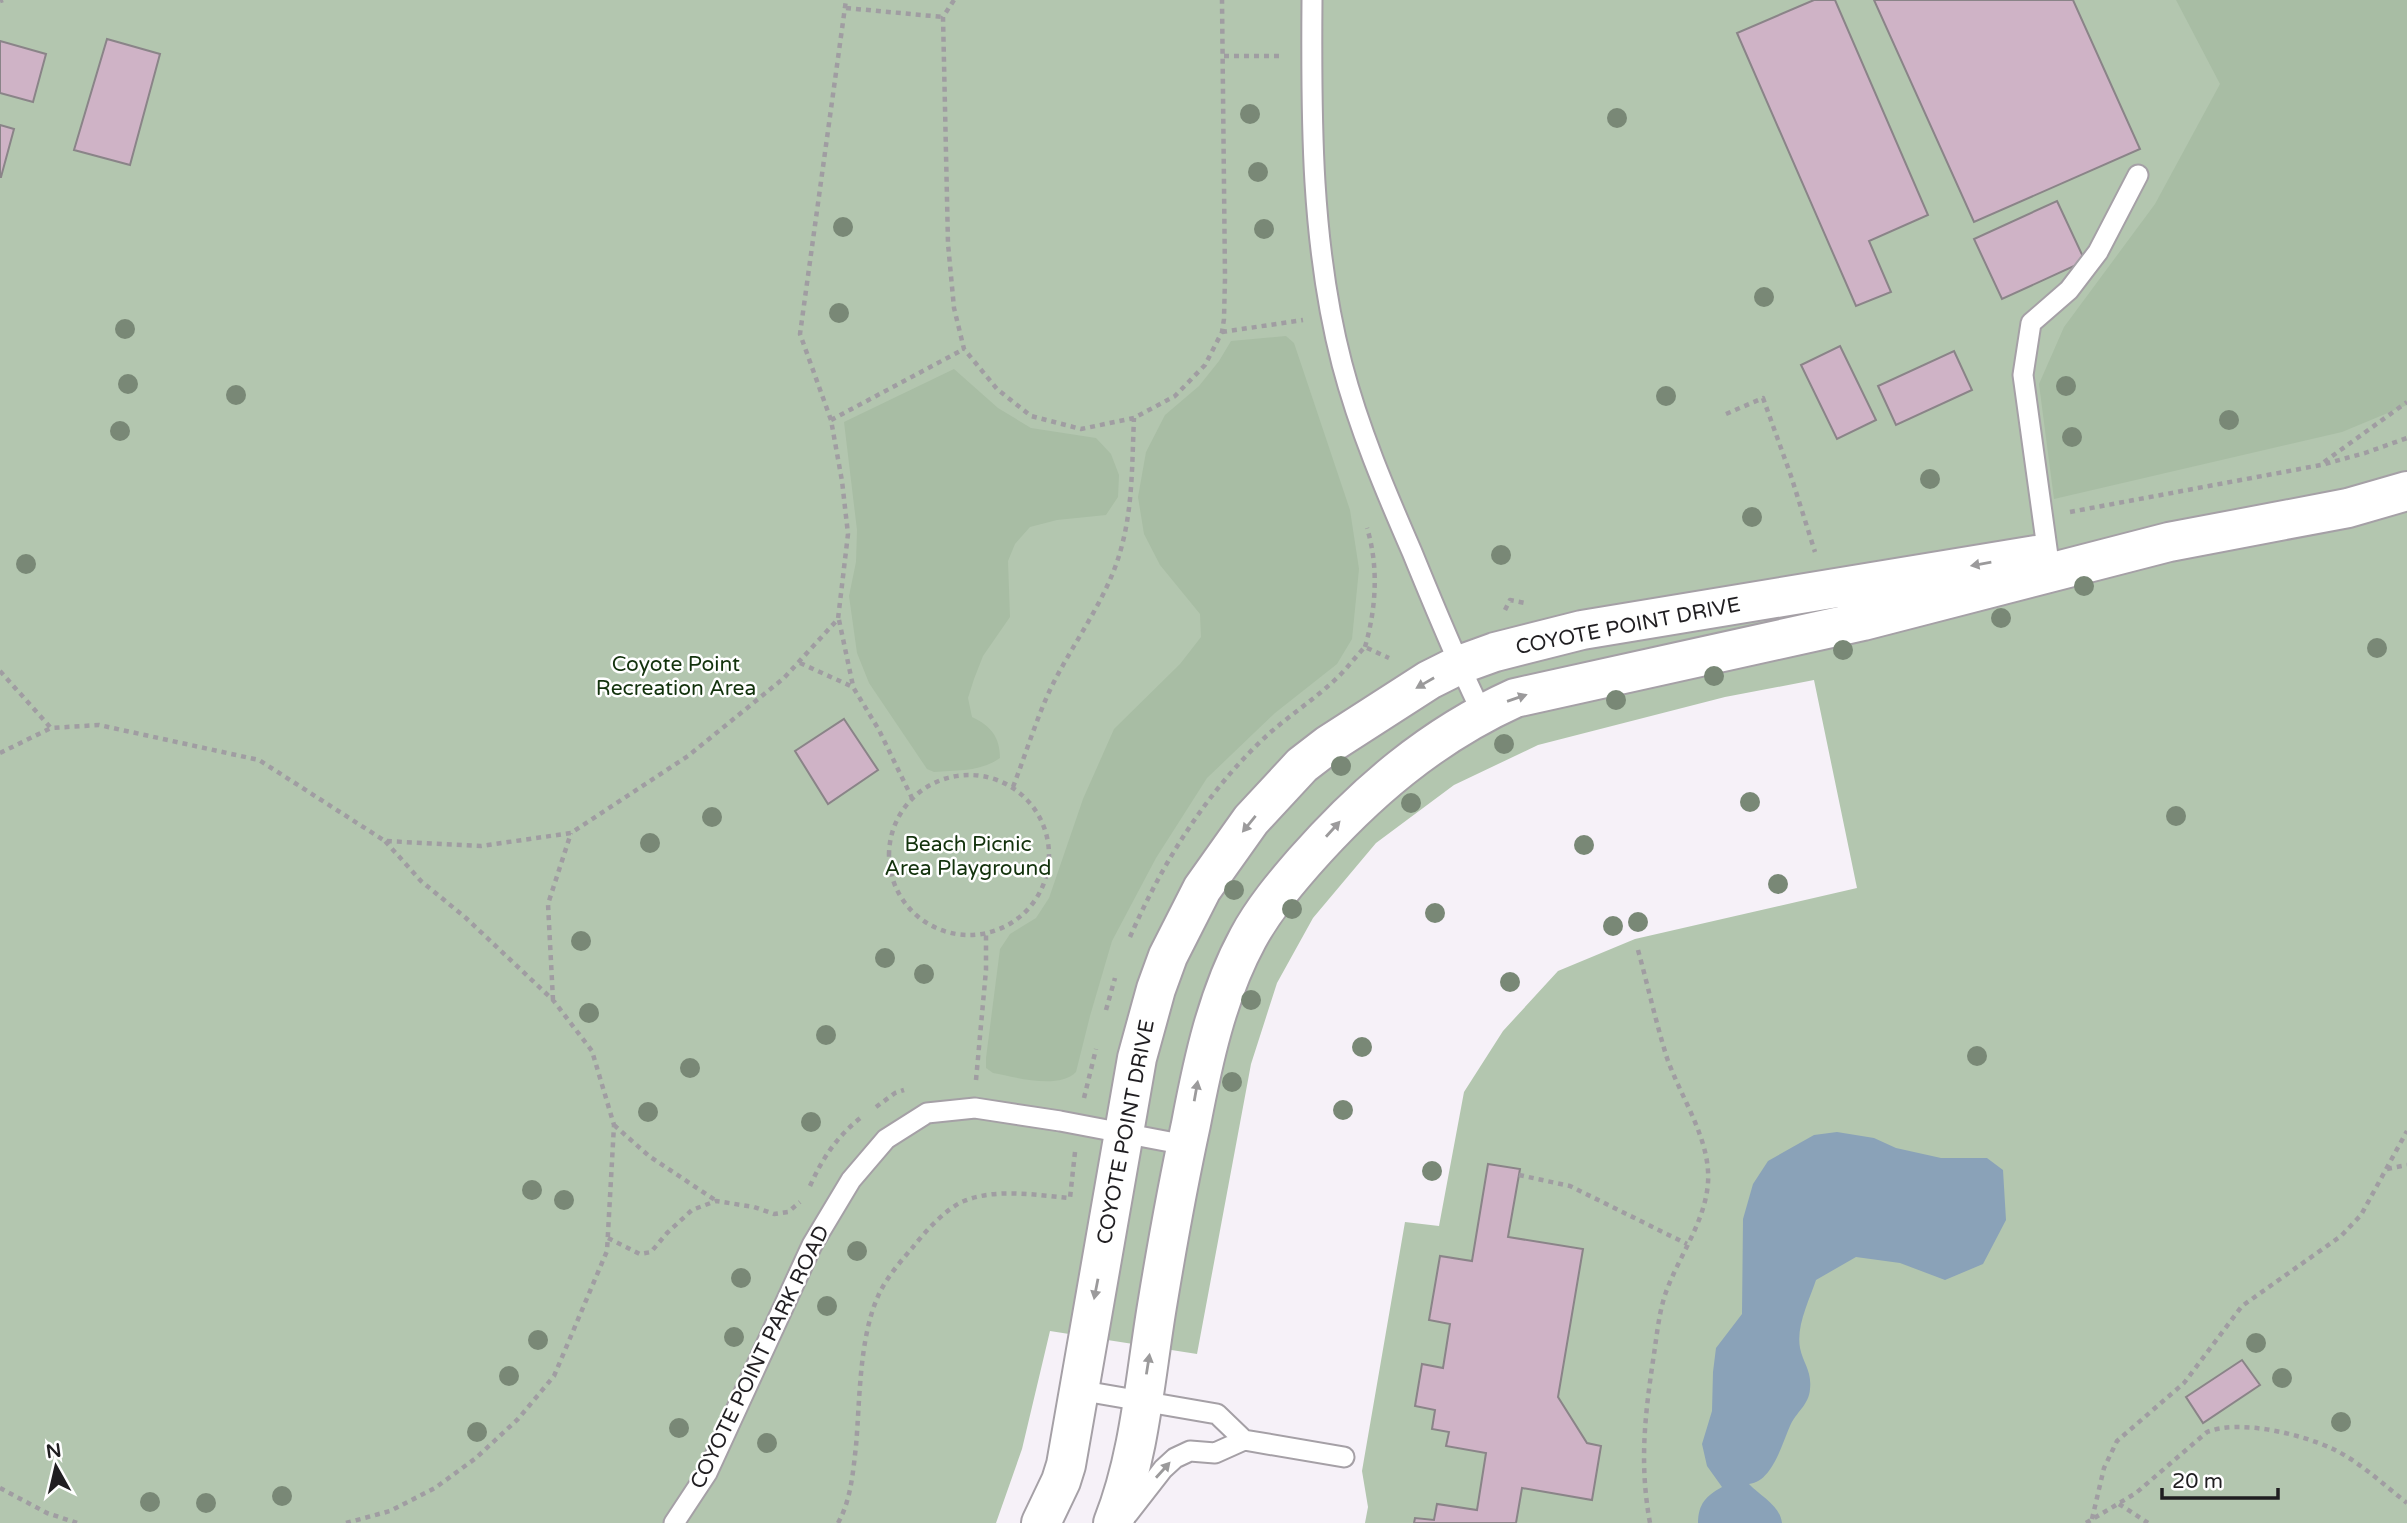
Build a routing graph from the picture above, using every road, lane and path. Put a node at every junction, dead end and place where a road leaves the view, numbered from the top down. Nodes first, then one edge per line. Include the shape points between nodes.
1 (846, 0) edge
2 (954, 0) edge
3 (1222, 0) edge
4 (1312, 0) edge
5 (846, 8) junction
6 (943, 16) junction
7 (1224, 56) junction
8 (1312, 56) junction
9 (2138, 175) dead end
10 (1332, 315) junction
11 (1222, 332) junction
12 (964, 349) junction
13 (2407, 402) edge
14 (1726, 414) dead end
15 (1134, 418) junction
16 (831, 420) junction
17 (2321, 465) dead end
18 (2407, 491) edge
19 (1819, 562) dead end
20 (2049, 563) junction
21 (838, 619) junction
22 (800, 663) junction
23 (1459, 665) junction
24 (0, 671) edge
25 (853, 687) junction
26 (1482, 713) junction
27 (51, 728) junction
28 (0, 753) edge
29 (1013, 787) junction
30 (912, 798) junction
31 (571, 833) junction
32 (385, 841) junction
33 (986, 935) junction
34 (1638, 950) dead end
35 (553, 1000) junction
36 (976, 1081) dead end
37 (614, 1125) junction
38 (2407, 1131) edge
39 (1125, 1134) junction
40 (1186, 1145) junction
41 (1074, 1160) dead end
42 (2407, 1165) edge
43 (2387, 1169) junction
44 (1519, 1175) dead end
45 (716, 1201) dead end
46 (1687, 1244) junction
47 (1079, 1390) junction
48 (1142, 1401) junction
49 (1244, 1440) junction
50 (1343, 1457) dead end
51 (0, 1488) edge
52 (2407, 1503) edge
53 (2119, 1504) junction
54 (2092, 1519) junction
55 (77, 1523) edge
56 (346, 1523) edge
57 (674, 1523) edge
58 (838, 1523) edge
59 (1041, 1523) edge
60 (1113, 1523) edge
61 (1121, 1523) edge
62 (1650, 1523) edge
63 (2086, 1523) edge
64 (2148, 1523) edge

1 - 5 path
2 - 6 path
3 - 7 path
4 - 8 lane
5 - 6 path
5 - 16 path via 800,334
6 - 12 path via 948,244 954,308
7 - 8 path
7 - 11 path
8 - 10 lane via 1315,196
9 - 20 lane via 2098,252 2068,290 2031,323 2024,375
10 - 11 path
10 - 23 lane via 1362,434
11 - 15 path via 1205,365 1175,396
12 - 15 path via 997,389 1031,416 1081,429
12 - 16 path
13 - 17 path
14 - 19 path via 1763,398
15 - 29 path via 1128,514 1117,563 1048,694
16 - 21 path via 848,534
18 - 20 street, COYOTE POINT DRIVE via 2348,508
20 -> 23 street, COYOTE POINT DRIVE via 1582,630
26 -> 20 street, COYOTE POINT DRIVE via 1544,690 1863,621
21 - 22 path
21 - 25 path
22 - 25 path
22 - 31 path via 688,756
23 - 26 lane
23 -> 39 street, COYOTE POINT DRIVE via 1397,700 1302,765 1228,849 1181,927 1156,989 1137,1058
24 - 27 path
25 - 30 path
40 -> 26 street, COYOTE POINT DRIVE via 1199,1074 1222,1001 1264,912 1339,821 1404,765
27 - 28 path
27 - 32 path via 99,725 259,760
29 - 30 path via 988,776 961,775 934,782
29 - 33 path via 1034,805 1046,830 1051,856 1046,884 1032,907 1012,925
30 - 33 path via 897,819 889,844 889,869 898,894 914,915 935,929 960,936
31 - 32 path via 481,846
31 - 35 path via 548,904
32 - 35 path via 421,881
33 - 36 path
34 - 46 path via 1667,1058 1708,1169 1705,1201
35 - 37 path via 592,1051
37 - 45 path via 649,1156
37 - 56 path via 607,1251 554,1376 518,1419 435,1488 390,1511
38 - 43 path
39 - 40 lane, COYOTE POINT PARK ROAD
39 -> 47 street, COYOTE POINT DRIVE
39 - 57 lane, COYOTE POINT PARK ROAD via 975,1108 927,1113 886,1139 851,1180 812,1245 707,1473
48 -> 40 street, COYOTE POINT DRIVE
41 - 58 path via 1070,1198 1011,1193 963,1201 916,1243 895,1269 872,1316 851,1485
42 - 43 path
43 - 54 path via 2351,1227 2242,1306 2184,1383 2117,1441
44 - 46 path via 1570,1186
46 - 62 path via 1665,1296 1645,1413 1643,1473
47 - 48 lane
47 - 59 street, COYOTE POINT DRIVE via 1063,1473
48 - 49 lane via 1217,1414
48 - 60 street, COYOTE POINT DRIVE
49 - 50 lane
61 -> 49 lane via 1175,1458 1190,1451 1215,1453
51 - 55 path
52 - 53 path via 2332,1449 2237,1426 2207,1432
53 - 54 path
53 - 64 path
54 - 63 path

